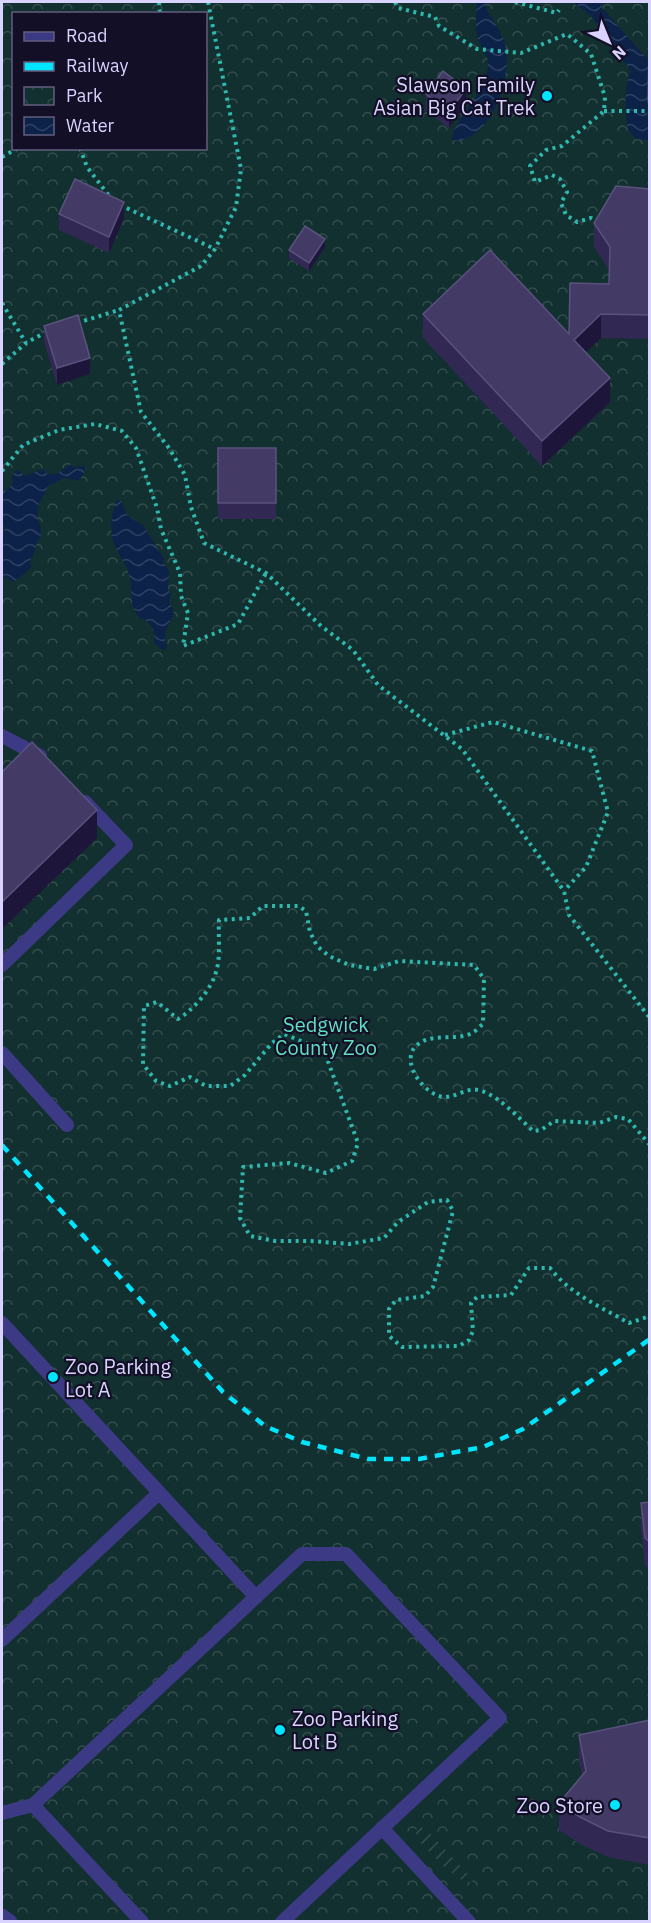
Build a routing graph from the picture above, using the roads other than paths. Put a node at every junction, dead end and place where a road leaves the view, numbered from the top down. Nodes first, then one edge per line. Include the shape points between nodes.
1 (2, 736) edge
2 (53, 770) edge
3 (78, 795) edge
4 (2, 965) edge
5 (2, 1053) edge
6 (68, 1125) dead end
7 (2, 1323) edge
8 (159, 1493) junction
9 (256, 1597) junction
10 (2, 1640) edge
11 (33, 1805) junction
12 (2, 1813) edge
13 (382, 1828) junction
14 (2, 1916) edge
15 (10, 1922) edge
16 (142, 1922) edge
17 (282, 1922) edge
18 (469, 1922) edge

1 - 2 lane via 37,753
3 - 4 lane via 126,845
5 - 6 lane
7 - 8 lane
8 - 9 lane
8 - 10 lane
9 - 11 lane
9 - 13 lane via 302,1554 346,1554 500,1718
11 - 12 lane
11 - 16 lane
13 - 17 lane
13 - 18 lane
14 - 15 street

